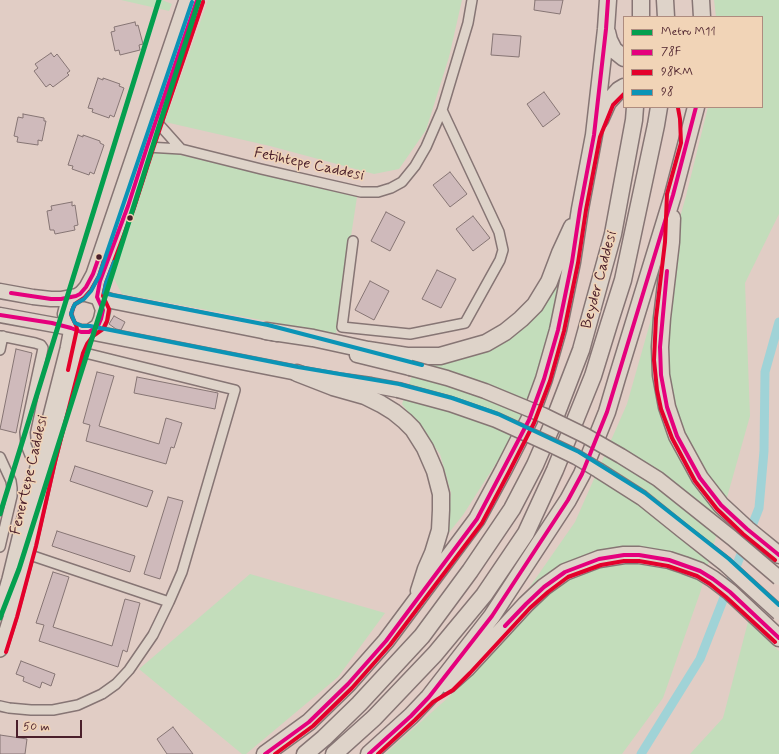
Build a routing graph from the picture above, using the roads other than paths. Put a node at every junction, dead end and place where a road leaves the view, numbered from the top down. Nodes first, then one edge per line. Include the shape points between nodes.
1 (186, 0) edge
2 (197, 0) edge
3 (472, 0) edge
4 (608, 0) edge
5 (641, 0) edge
6 (665, 0) edge
7 (642, 16) edge
8 (666, 16) edge
9 (606, 29) junction
10 (623, 57) edge
11 (623, 87) edge
12 (659, 108) edge
13 (684, 108) edge
14 (696, 108) edge
15 (442, 110) junction
16 (635, 114) edge
17 (156, 121) junction
18 (594, 134) junction
19 (687, 144) junction
20 (147, 147) junction
21 (181, 149) junction
22 (673, 195) junction
23 (580, 209) junction
24 (353, 241) dead end
25 (0, 291) edge
26 (78, 295) junction
27 (97, 298) junction
28 (0, 315) edge
29 (71, 328) junction
30 (266, 331) junction
31 (89, 332) junction
32 (1, 336) edge
33 (0, 350) edge
34 (77, 351) junction
35 (297, 373) junction
36 (0, 456) edge
37 (38, 464) junction
38 (4, 508) edge
39 (0, 547) edge
40 (27, 554) junction
41 (779, 555) edge
42 (779, 578) edge
43 (416, 601) junction
44 (169, 602) junction
45 (0, 610) edge
46 (779, 613) edge
47 (779, 638) edge
48 (0, 650) edge
49 (429, 697) junction
50 (0, 706) edge
51 (266, 754) edge
52 (305, 754) edge
53 (334, 754) edge
54 (369, 754) edge

1 - 26 main road via 93,274
2 - 17 main road
3 - 15 street, Fetihtepe Caddesi via 468,23
4 - 9 highway
5 - 7 highway
6 - 8 highway
9 - 10 highway via 612,46
9 - 18 highway
11 - 18 highway via 608,102
12 - 53 highway, Beyder Caddesi via 623,280 593,376 526,533 484,594 435,654 374,718
13 - 19 highway
14 - 19 highway
15 - 21 street, Fetihtepe Caddesi via 415,166 402,182 378,192 361,192
15 - 24 street via 499,232 503,250 465,323 410,334 342,326
16 - 52 highway, Beyder Caddesi via 613,234 581,350 535,465 512,509 422,636 359,704
17 - 20 main road
17 - 21 street
18 - 23 highway
19 - 22 highway
20 - 21 street, Fetihtepe Caddesi
20 - 27 main road via 100,281
22 - 41 highway via 671,242 660,347 661,375 667,407 677,436 700,478 721,505
22 - 49 highway via 608,412 582,474 568,500 496,610
23 - 30 highway via 549,282 534,306 521,320 486,343 440,356 407,356
23 - 43 highway via 558,330 528,420 477,519
25 - 26 main road via 51,299
26 - 27 main road via 91,295
26 - 29 main road via 70,300 65,314
27 - 30 main road
27 - 31 main road via 102,310 101,319 98,326
28 - 29 main road
29 - 31 main road
29 - 37 main road, Fenertepe Caddesi
30 - 42 main road, bridge via 447,378 543,415 586,436 658,479
31 - 34 main road, Fenertepe Caddesi
31 - 35 main road
32 - 33 street
32 - 37 street via 35,343 43,348 25,432 30,455
34 - 40 main road, Fenertepe Caddesi
34 - 44 street via 235,390 182,572
35 - 43 highway via 382,404 413,429 425,448 441,494 441,523
35 - 46 main road, bridge via 398,390 450,404 496,420 551,444 642,498 725,564
36 - 38 street via 12,488 12,496
37 - 45 main road, Fenertepe Caddesi
38 - 39 street
40 - 44 street
40 - 48 main road, Fenertepe Caddesi
43 - 51 highway via 386,641 348,684 309,722
44 - 50 street via 153,635 129,670 102,694 78,705 53,710
47 - 49 highway via 730,592 706,575 684,565 639,555 599,559 565,572 544,587 466,669
49 - 54 highway

